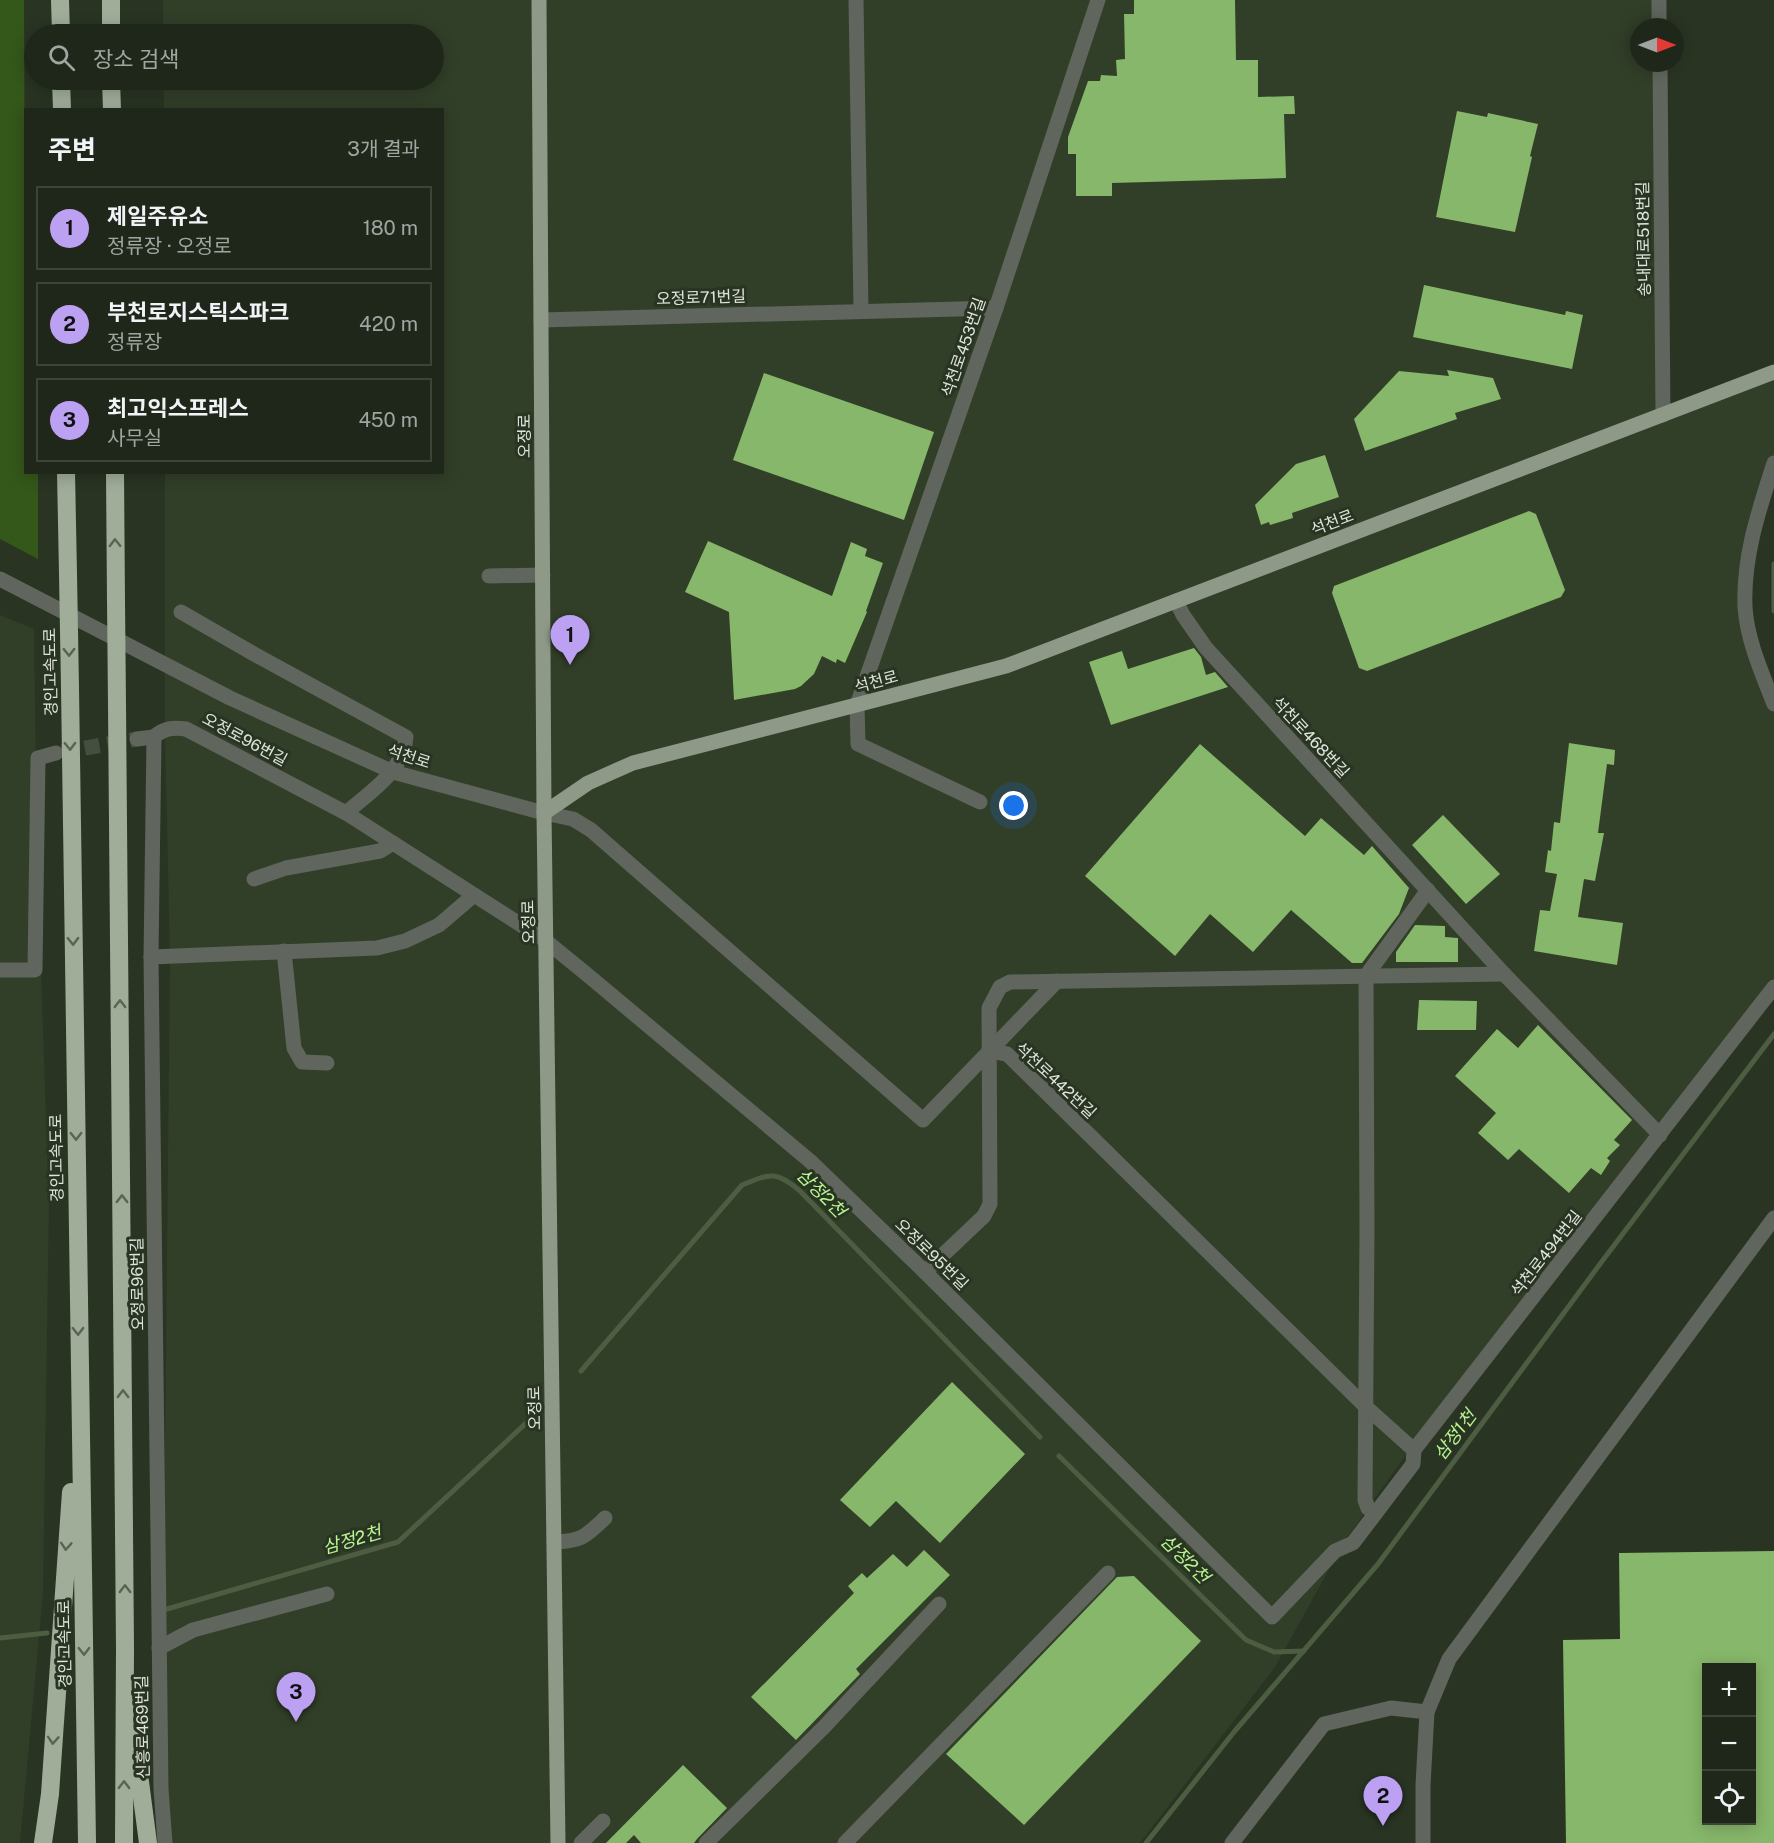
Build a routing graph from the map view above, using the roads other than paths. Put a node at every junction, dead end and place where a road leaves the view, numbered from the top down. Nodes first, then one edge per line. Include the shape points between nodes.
1 (60, 0) edge
2 (111, 0) edge
3 (539, 0) edge
4 (856, 0) edge
5 (1098, 0) edge
6 (1659, 0) edge
7 (1659, 18) edge
8 (61, 24) edge
9 (111, 24) edge
10 (1660, 72) edge
11 (61, 90) edge
12 (111, 90) edge
13 (62, 108) edge
14 (112, 108) edge
15 (996, 308) junction
16 (861, 310) junction
17 (541, 320) junction
18 (1774, 372) edge
19 (1663, 415) junction
20 (1774, 463) edge
21 (66, 474) edge
22 (115, 474) edge
23 (543, 575) junction
24 (489, 576) dead end
25 (0, 579) edge
26 (1176, 601) junction
27 (181, 612) dead end
28 (1774, 704) edge
29 (857, 705) junction
30 (154, 736) junction
31 (137, 739) tunnel mouth
32 (56, 753) tunnel mouth
33 (393, 772) junction
34 (980, 802) dead end
35 (346, 813) junction
36 (544, 813) junction
37 (393, 843) junction
38 (254, 879) dead end
39 (1428, 890) junction
40 (474, 895) junction
41 (546, 941) junction
42 (284, 951) junction
43 (151, 957) junction
44 (0, 970) edge
45 (1504, 974) junction
46 (1366, 976) junction
47 (1057, 981) junction
48 (1774, 987) edge
49 (990, 1051) junction
50 (327, 1063) dead end
51 (1660, 1135) junction
52 (1774, 1218) edge
53 (926, 1272) junction
54 (79, 1383) junction
55 (1366, 1407) junction
56 (1414, 1450) junction
57 (1375, 1514) junction
58 (605, 1518) dead end
59 (554, 1542) junction
60 (1353, 1543) joint
61 (1108, 1573) dead end
62 (327, 1594) dead end
63 (939, 1604) dead end
64 (158, 1610) joint
65 (125, 1648) junction
66 (159, 1648) junction
67 (1427, 1712) junction
68 (603, 1821) dead end
69 (43, 1843) edge
70 (87, 1843) edge
71 (124, 1843) edge
72 (148, 1843) edge
73 (165, 1843) edge
74 (558, 1843) edge
75 (581, 1843) edge
76 (706, 1843) edge
77 (845, 1843) edge
78 (1232, 1843) edge
79 (1422, 1843) edge

1 - 8 highway
2 - 9 highway
3 - 17 main road, 오정로
4 - 16 street
5 - 15 street, 석천로453번길
6 - 7 street
10 - 19 street, 송내대로518번길
11 - 13 highway
12 - 14 highway
15 - 16 street, 오정로71번길
15 - 29 street, 석천로453번길
16 - 17 street, 오정로71번길
17 - 23 main road, 오정로
18 - 19 main road, 석천로
19 - 26 main road, 석천로
20 - 28 street via 1751,537 1745,608 1750,636
21 -> 54 highway, 경인고속도로, bridge
65 -> 22 highway, bridge
23 - 24 street
23 - 36 main road, 오정로
25 - 33 street, 석천로 via 230,698
26 - 29 main road, 석천로 via 1006,666
26 - 39 street, 석천로468번길 via 1206,648
27 - 33 street via 406,737 405,749
29 - 34 street via 858,744
29 - 36 main road, 석천로 via 633,763 588,783
30 - 31 street
30 - 35 street, 오정로96번길 via 175,727 186,729
30 - 43 street, 오정로96번길
32 - 44 street via 38,758 35,970
33 - 35 street
33 - 36 street, 석천로
35 - 37 street, 오정로96번길
36 - 41 main road, 오정로
36 - 49 street, 석천로442번길 via 573,819 591,830 923,1120
37 - 38 street via 380,851 286,868
37 - 40 street, 오정로96번길
39 - 45 street, 석천로468번길
39 - 46 street
40 - 41 street, 오정로96번길
40 - 42 street via 439,925 405,941 377,948
41 - 53 street, 오정로95번길 via 810,1161
41 - 59 main road, 오정로
42 - 43 street
42 - 50 street via 294,1048 302,1062
43 - 64 street, 오정로96번길
45 - 46 street
45 - 51 street, 석천로468번길
46 - 47 street
46 - 55 street
47 - 49 street
47 - 49 street via 1010,982 1000,987 989,1008
48 - 51 street, 석천로494번길
49 - 53 street via 990,1204 984,1216
49 - 55 street, 석천로442번길 via 1006,1054
51 - 56 street, 석천로494번길
52 - 67 street via 1449,1659
53 - 60 street, 오정로95번길 via 1272,1617 1335,1551
54 -> 69 highway via 50,1794
54 -> 70 highway, 경인고속도로
55 - 56 street, 석천로442번길
55 - 57 street via 1365,1500
56 - 57 street, 석천로494번길 via 1413,1464
57 - 60 street, 석천로494번길
58 - 59 street via 575,1541
59 - 74 main road, 오정로
61 - 77 street
62 - 66 street via 193,1630
63 - 76 street via 824,1727
64 - 66 street, 신흥로469번길
71 -> 65 highway
65 - 72 highway
66 - 73 street, 신흥로469번길
67 - 78 street via 1391,1708 1324,1724
67 - 79 street
68 - 75 street

